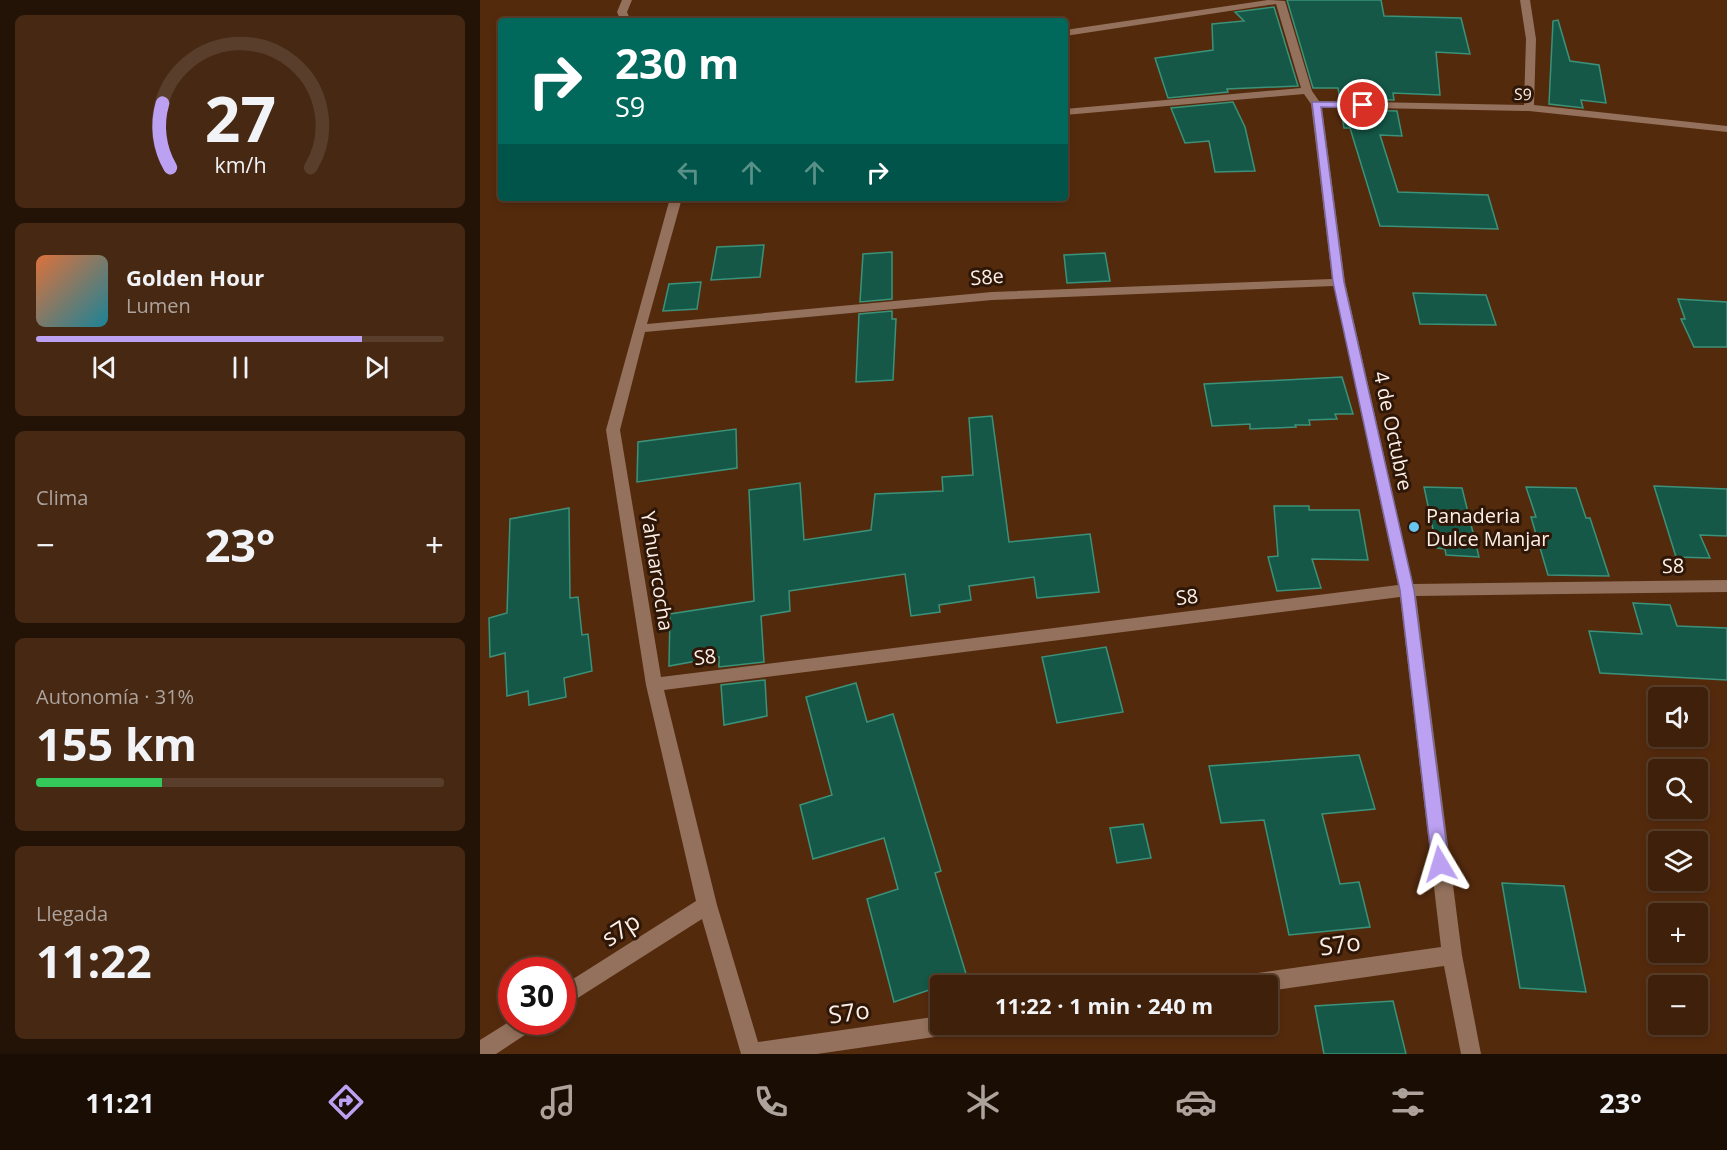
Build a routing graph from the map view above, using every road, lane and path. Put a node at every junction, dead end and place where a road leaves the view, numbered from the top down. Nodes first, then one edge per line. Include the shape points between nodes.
1 (627, 0) edge
2 (1280, 0) edge
3 (1525, 0) edge
4 (625, 18) edge
5 (1068, 33) edge
6 (1311, 98) junction
7 (1529, 108) junction
8 (1068, 112) edge
9 (1727, 129) edge
10 (675, 201) edge
11 (1339, 282) junction
12 (639, 329) junction
13 (1727, 586) edge
14 (1407, 590) junction
15 (654, 685) junction
16 (707, 905) junction
17 (1452, 956) junction
18 (1278, 980) edge
19 (576, 989) edge
20 (930, 1028) edge
21 (507, 1035) edge
22 (480, 1052) edge
23 (751, 1054) edge
24 (1471, 1054) edge

1 - 4 street via 622,12
2 - 5 street
2 - 6 street, 4 de Octubre
3 - 7 street via 1531,39
6 - 7 street, S9
6 - 8 street, S9
6 - 11 street, 4 de Octubre
7 - 9 street, S9
10 - 12 street, Yahuarcocha
11 - 12 street, S8e via 992,296
11 - 14 street, 4 de Octubre
12 - 15 street, Yahuarcocha via 613,430
13 - 14 street, S8
14 - 15 street, S8
14 - 17 street, 4 de Octubre
15 - 16 street, Yahuarcocha
16 - 19 street, s7p
16 - 23 street, Yahuarcocha
17 - 18 street, S7o
17 - 24 street, 4 de Octubre
20 - 23 street, S7o
21 - 22 street

